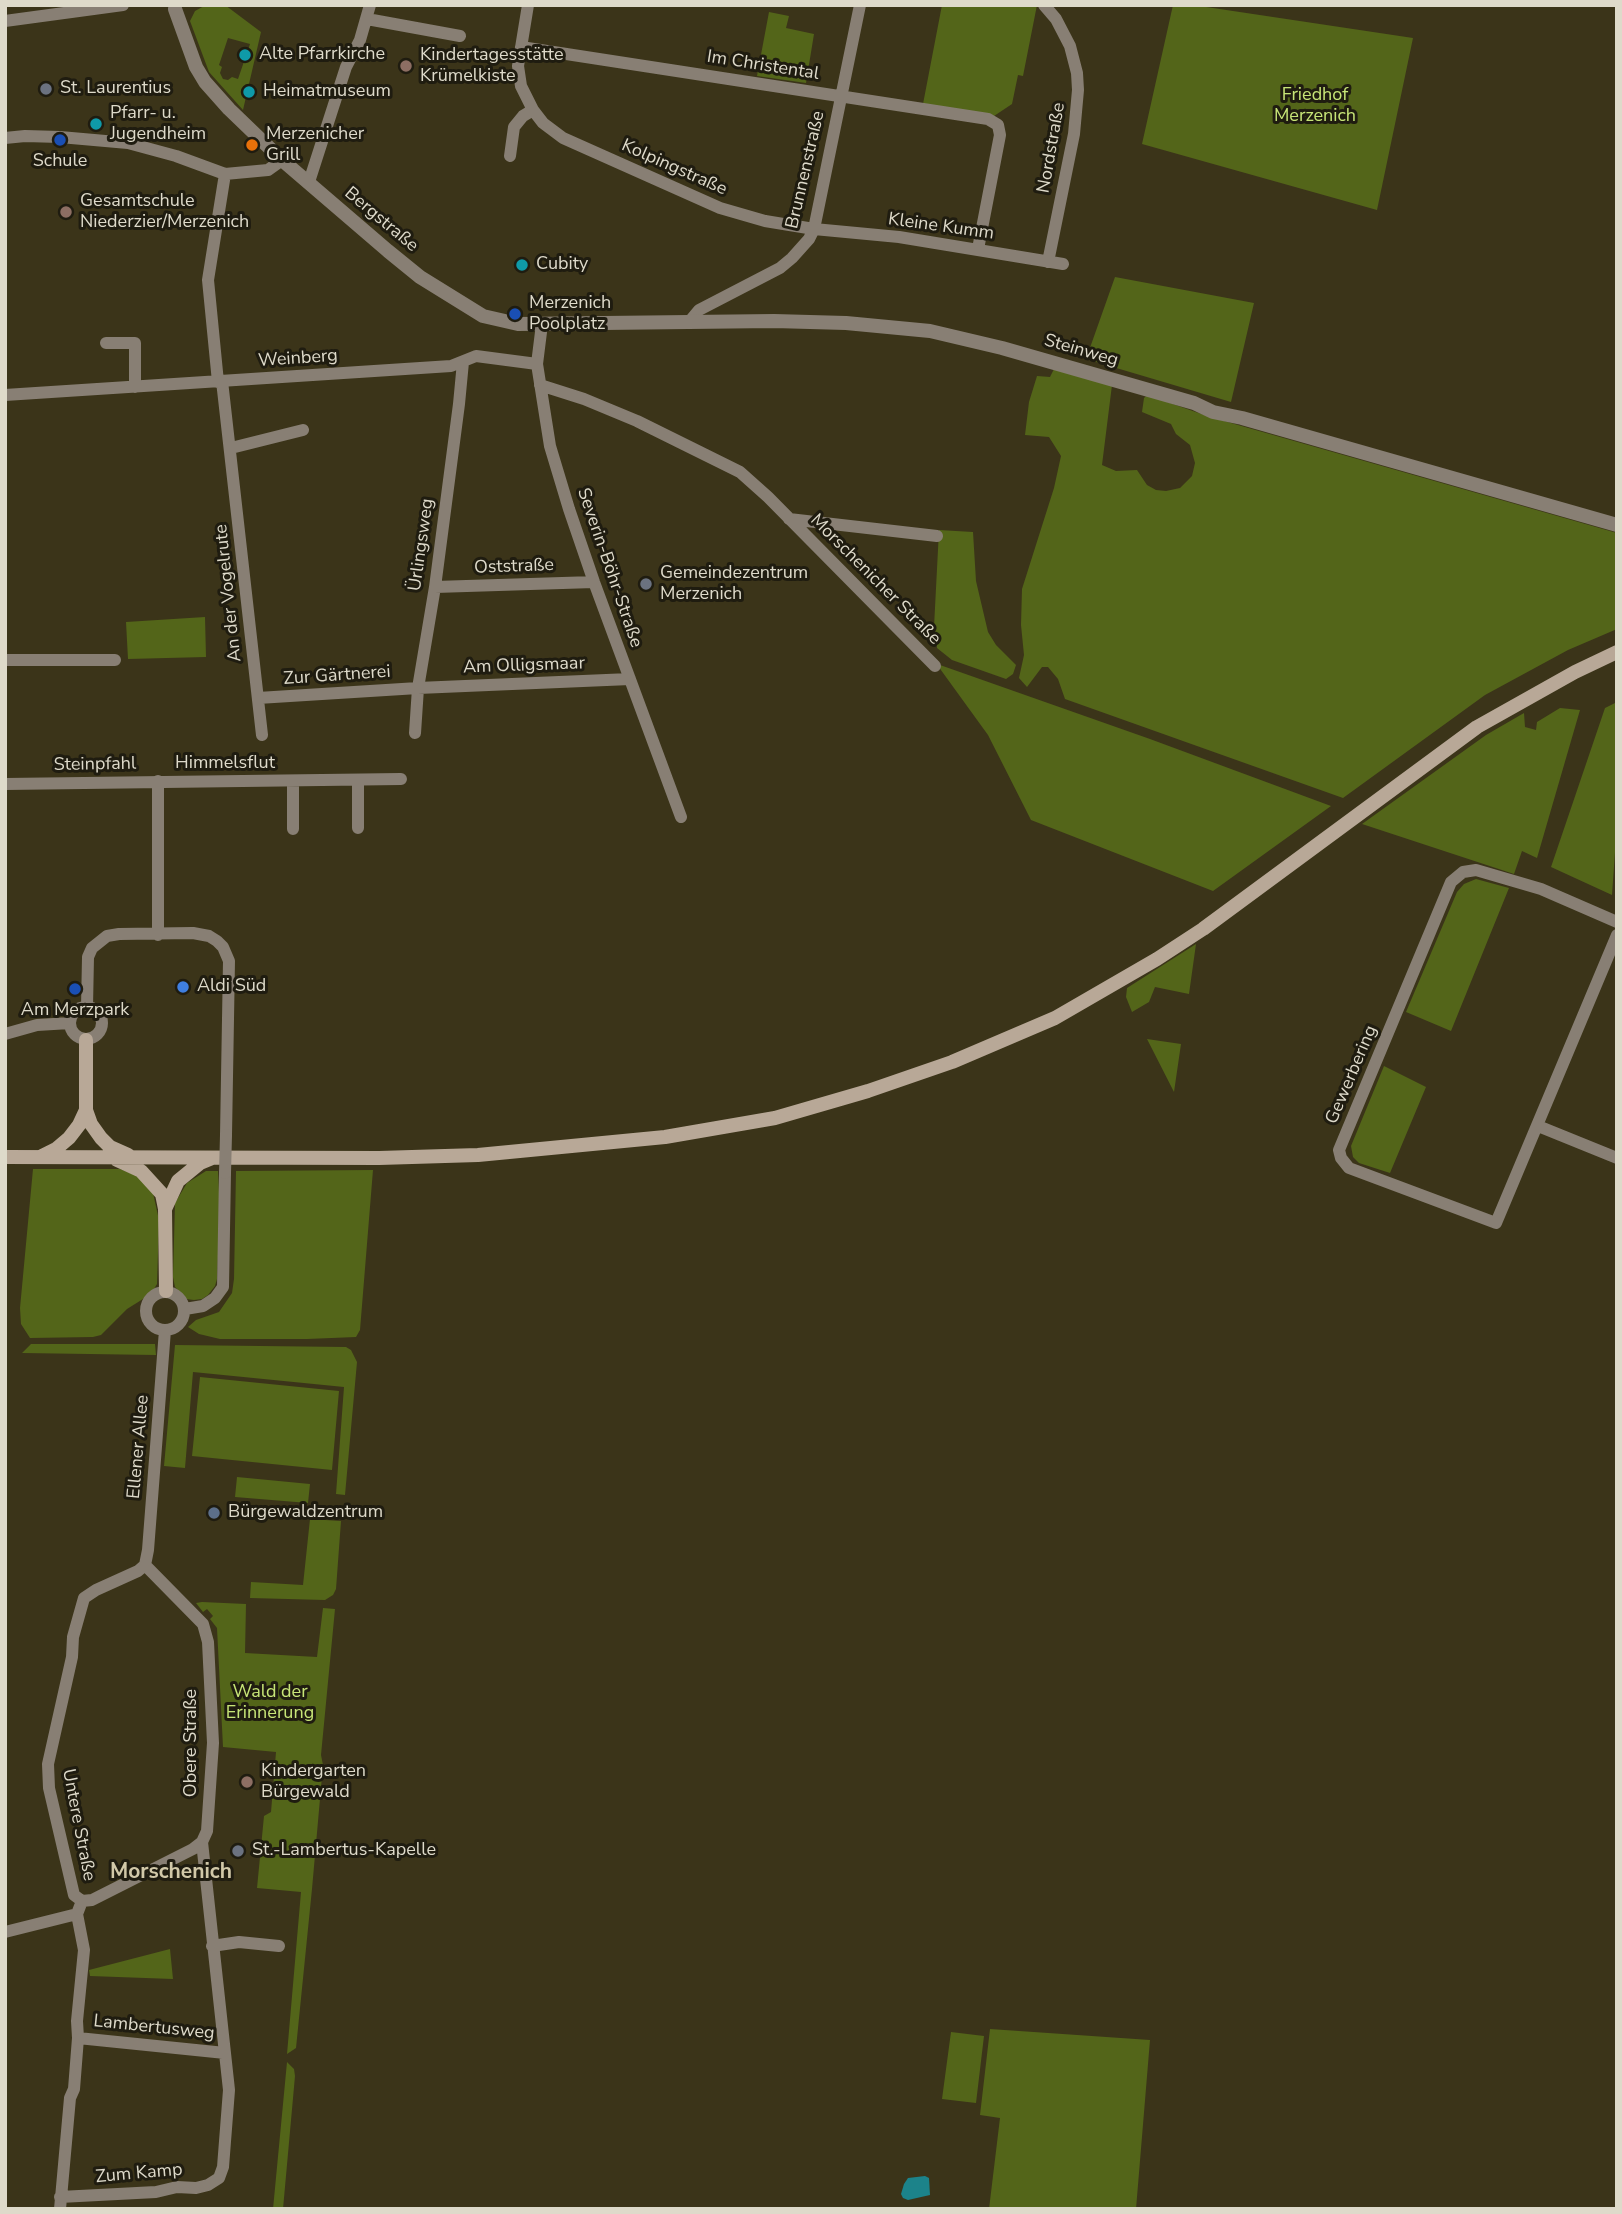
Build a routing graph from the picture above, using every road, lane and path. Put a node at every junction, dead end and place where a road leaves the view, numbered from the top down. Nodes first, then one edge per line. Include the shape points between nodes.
1 (123, 5) edge
2 (370, 5) edge
3 (528, 5) edge
4 (860, 5) edge
5 (1044, 5) edge
6 (173, 7) edge
7 (367, 19) junction
8 (5, 21) edge
9 (460, 36) dead end
10 (521, 47) junction
11 (841, 95) junction
12 (533, 110) junction
13 (5, 138) edge
14 (510, 156) dead end
15 (282, 160) junction
16 (225, 174) junction
17 (309, 183) junction
18 (814, 229) junction
19 (978, 249) junction
20 (1048, 262) junction
21 (1063, 264) dead end
22 (689, 322) junction
23 (518, 324) joint
24 (542, 324) junction
25 (106, 343) dead end
26 (463, 362) junction
27 (537, 364) junction
28 (220, 382) junction
29 (540, 385) junction
30 (135, 387) junction
31 (5, 395) edge
32 (303, 430) dead end
33 (230, 448) junction
34 (789, 519) junction
35 (1617, 525) edge
36 (937, 536) dead end
37 (594, 582) junction
38 (435, 587) junction
39 (1617, 652) edge
40 (5, 660) edge
41 (115, 660) dead end
42 (934, 667) dead end
43 (630, 679) junction
44 (418, 688) junction
45 (258, 698) junction
46 (415, 733) dead end
47 (262, 735) dead end
48 (401, 779) dead end
49 (358, 780) junction
50 (158, 781) junction
51 (293, 781) junction
52 (5, 784) edge
53 (681, 817) dead end
54 (358, 828) dead end
55 (293, 829) dead end
56 (1617, 922) edge
57 (159, 935) junction
58 (1617, 935) edge
59 (87, 1007) junction
60 (70, 1023) junction
61 (5, 1034) edge
62 (86, 1040) junction
63 (86, 1110) junction
64 (1538, 1126) junction
65 (5, 1157) edge
66 (40, 1157) junction
67 (136, 1157) junction
68 (214, 1157) junction
69 (109, 1158) junction
70 (1617, 1158) edge
71 (165, 1209) junction
72 (166, 1291) junction
73 (185, 1309) junction
74 (165, 1330) junction
75 (145, 1565) junction
76 (202, 1842) junction
77 (82, 1901) junction
78 (77, 1914) junction
79 (5, 1932) edge
80 (212, 1946) junction
81 (279, 1946) dead end
82 (78, 2038) junction
83 (225, 2053) junction
84 (219, 2178) joint
85 (60, 2203) edge

1 - 8 street
2 - 7 street
3 - 10 street, Kolpingstraße
4 - 11 street, Brunnenstraße
5 - 20 street, Nordstraße via 1070,46 1078,90 1074,134
6 - 15 street, Bergstraße via 205,82
7 - 9 street
7 - 17 street via 346,67
10 - 11 street, Im Christental
10 - 12 street, Kolpingstraße via 518,76
11 - 18 street, Brunnenstraße
11 - 19 street, Im Christental via 988,118 998,125 1000,135
12 - 14 street via 514,127
12 - 18 street, Kolpingstraße via 563,138 696,198 765,221
13 - 16 street via 48,136 128,143
15 - 16 street via 268,170
15 - 17 street, Bergstraße
16 - 28 street, An der Vogelrute via 208,280
17 - 23 street, Bergstraße via 420,276 483,316
18 - 19 street, Kleine Kumm
18 - 22 street, Brunnenstraße via 803,247 780,268 699,310
19 - 20 street, Kleine Kumm
20 - 21 street, Kleine Kumm
22 - 24 street, Steinweg
22 - 35 street, Steinweg via 846,323 967,338
23 - 24 street, Steinweg
24 - 27 street, Severin-Böhr-Straße
25 - 30 street via 135,343
26 - 27 street, Weinberg via 476,356
26 - 28 street, Weinberg
26 - 38 street, Ürlingsweg
27 - 29 street, Severin-Böhr-Straße
28 - 30 street, Weinberg
28 - 33 street, An der Vogelrute
29 - 34 street, Morschenicher Straße via 615,411 729,466
29 - 37 street, Severin-Böhr-Straße via 551,446
30 - 31 street, Weinberg
32 - 33 street
33 - 45 street, An der Vogelrute
34 - 36 street, Morschenicher Straße
34 - 42 street, Morschenicher Straße
37 - 38 street, Oststraße
37 - 43 street, Severin-Böhr-Straße
38 - 44 street, Ürlingsweg
39 - 68 main road via 1477,727 1157,959 1055,1018 952,1062 775,1118 665,1137 478,1155
40 - 41 street
43 - 44 street, Am Olligsmaar
43 - 53 street, Severin-Böhr-Straße
44 - 45 street, Zur Gärtnerei
44 - 46 street, Ürlingsweg
45 - 47 street, An der Vogelrute
48 - 49 street, Himmelsflut
49 - 51 street, Himmelsflut
49 - 54 street
50 - 51 street, Himmelsflut
50 - 52 street, Steinpfahl
50 - 57 street, Steinpfahl
51 - 55 street, Himmelsflut
56 - 64 street, Gewerbering via 1541,889 1476,870 1463,872 1451,882 1339,1150 1340,1158 1349,1167 1496,1223
57 - 59 street via 107,936 92,948
57 - 73 street, bridge via 209,936 223,947 229,961 223,1287 203,1306
58 - 64 street, Gewerbering
59 - 60 street via 73,1013
59 - 62 street via 100,1014 103,1023 100,1033
60 - 61 street via 37,1025
60 - 62 street via 73,1033
62 - 63 main road
63 - 66 main road via 69,1139
63 - 67 main road via 91,1125 110,1147
64 - 70 street
65 - 66 main road
66 - 69 main road
67 - 68 main road
67 - 69 main road
68 - 71 main road via 178,1181
69 - 71 main road via 141,1171 162,1194
71 - 72 main road
72 - 73 street via 179,1297
72 - 74 street via 152,1297 146,1310 151,1325
73 - 74 street via 179,1325
74 - 75 street, Ellener Allee
75 - 76 street, Obere Straße via 187,1606 206,1633 213,1743 207,1831
75 - 77 street, Untere Straße via 84,1598 48,1764 49,1788 74,1895
76 - 77 street via 92,1900
76 - 80 street, Obere Straße
77 - 78 street, Untere Straße
78 - 79 street
78 - 82 street via 83,1950
80 - 81 street via 239,1942
80 - 83 street, Obere Straße
82 - 83 street, Lambertusweg
82 - 85 street
83 - 84 street, Obere Straße via 228,2118
84 - 85 street, Zum Kamp via 196,2188 177,2186

